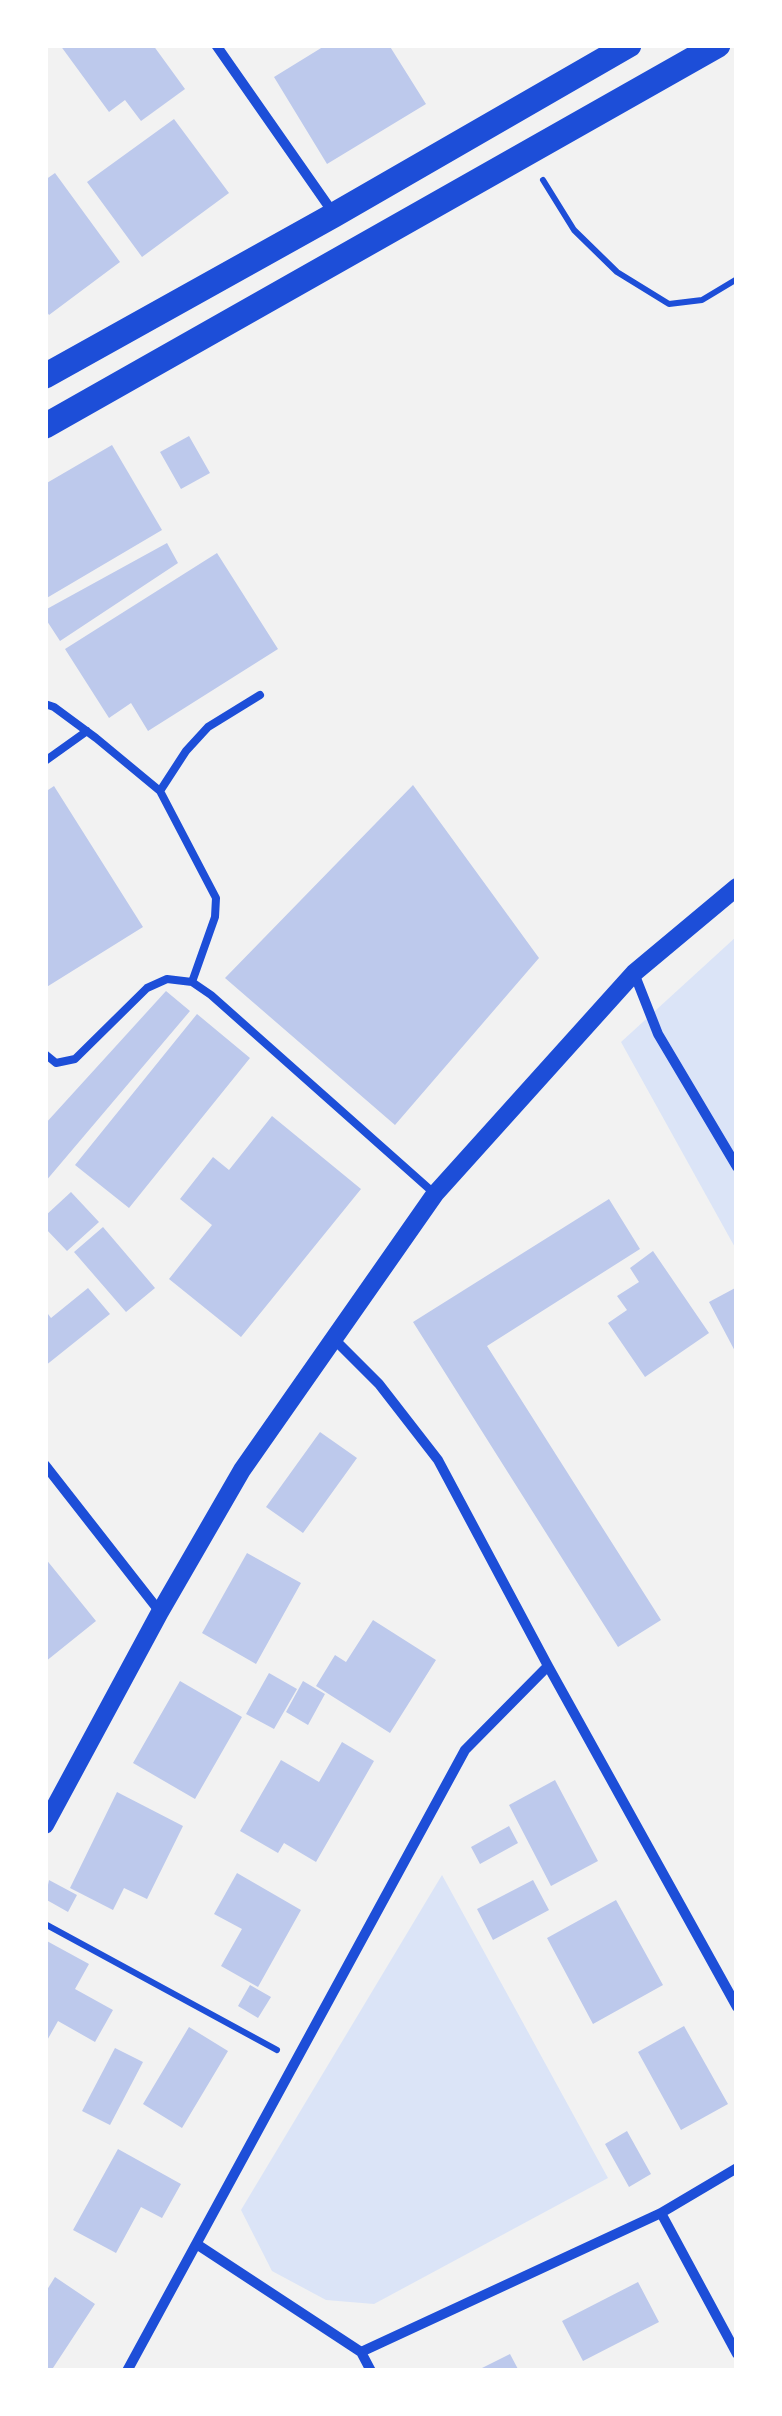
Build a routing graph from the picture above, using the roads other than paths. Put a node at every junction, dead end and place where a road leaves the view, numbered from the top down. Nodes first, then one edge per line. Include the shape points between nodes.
1 (216, 45) edge
2 (629, 45) edge
3 (718, 45) edge
4 (600, 52) edge
5 (334, 215) junction
6 (45, 376) edge
7 (45, 426) edge
8 (260, 695) dead end
9 (45, 704) edge
10 (87, 731) junction
11 (45, 761) edge
12 (160, 791) junction
13 (737, 887) edge
14 (634, 973) junction
15 (192, 982) junction
16 (45, 1054) edge
17 (737, 1167) edge
18 (435, 1194) junction
19 (332, 1338) junction
20 (45, 1465) edge
21 (160, 1612) junction
22 (548, 1666) junction
23 (45, 1825) edge
24 (737, 2007) edge
25 (737, 2168) edge
26 (661, 2213) junction
27 (198, 2245) junction
28 (361, 2352) junction
29 (737, 2354) edge
30 (126, 2371) edge
31 (371, 2371) edge

1 - 5 street
2 - 4 main road
3 - 7 main road
4 - 5 main road
5 - 6 main road
8 - 12 lane via 208,728
9 - 10 lane
10 - 11 lane
10 - 12 lane
12 - 15 lane via 216,898
13 - 14 street
14 - 17 street via 658,1034
14 - 18 street
15 - 16 lane via 167,979 147,988 74,1060 56,1063
15 - 18 lane
18 - 19 street
19 - 21 street via 242,1470
19 - 22 street via 380,1384 438,1460
20 - 21 street
21 - 23 street
22 - 24 street
22 - 27 street via 466,1750
25 - 26 street
26 - 28 street
26 - 29 street
27 - 28 street
27 - 30 street
28 - 31 street

